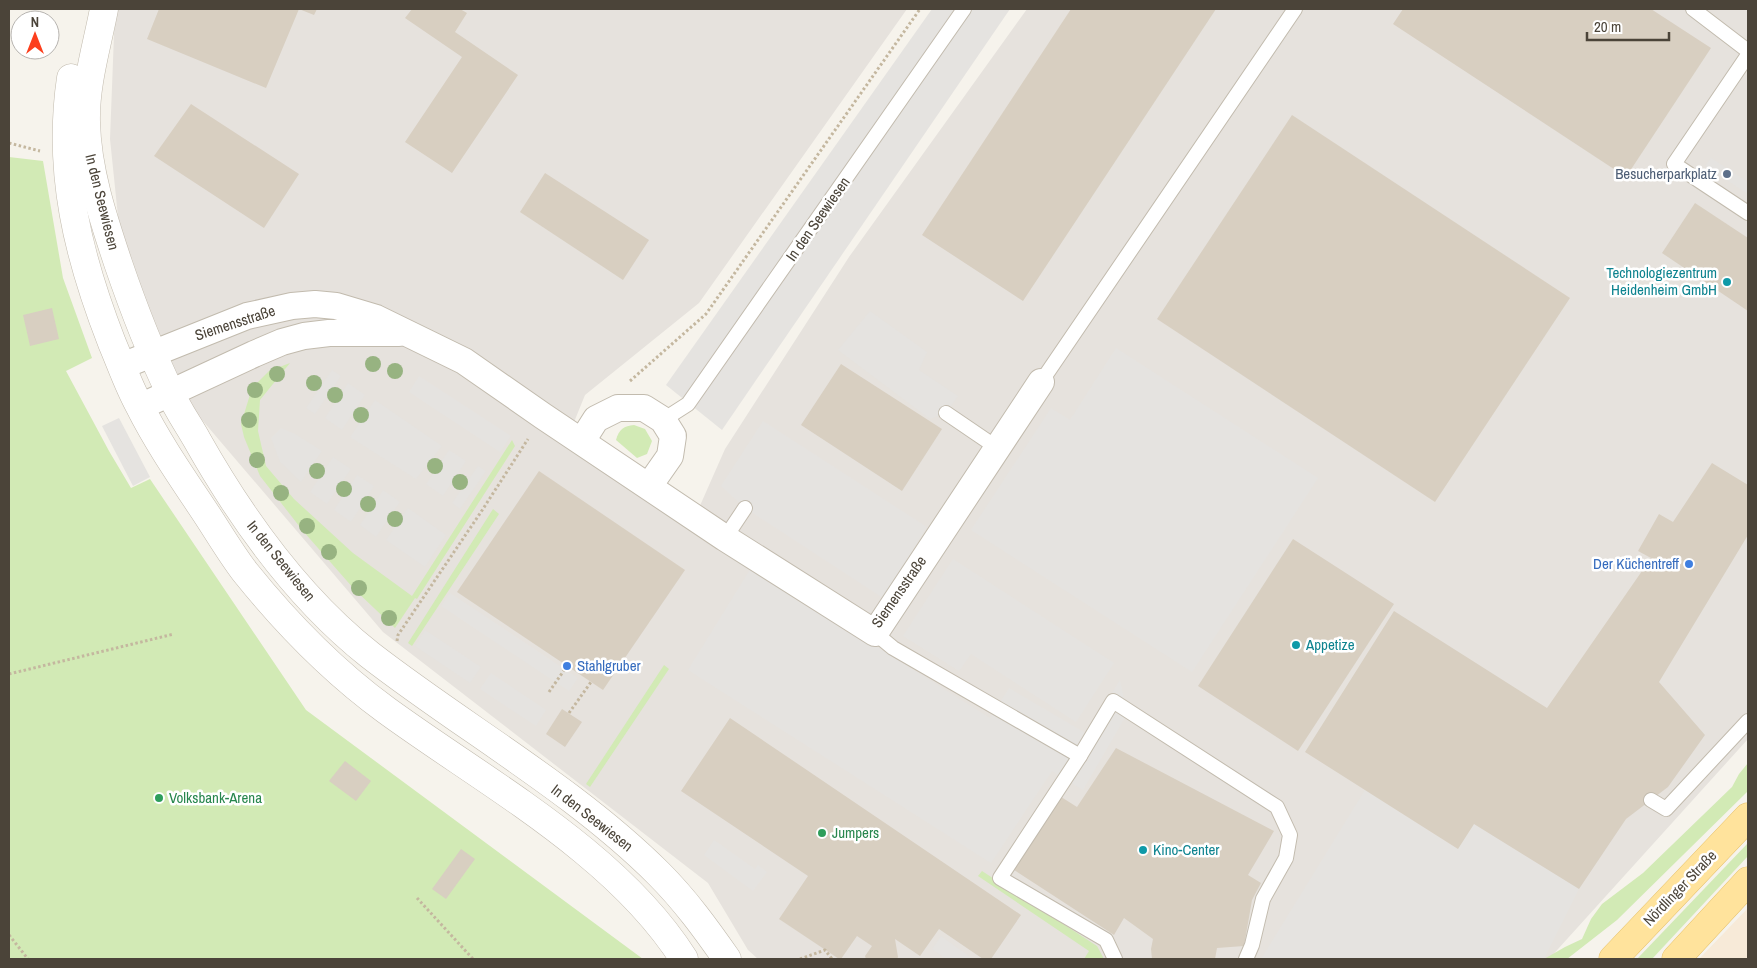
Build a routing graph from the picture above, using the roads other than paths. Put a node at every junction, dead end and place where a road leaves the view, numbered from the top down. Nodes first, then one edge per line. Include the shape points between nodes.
1 (96, 9) edge
2 (104, 9) edge
3 (964, 9) edge
4 (1295, 9) edge
5 (1693, 9) edge
6 (1748, 51) edge
7 (1748, 55) edge
8 (1748, 214) edge
9 (409, 333) junction
10 (153, 353) junction
11 (122, 366) junction
12 (1041, 382) joint
13 (170, 393) junction
14 (140, 407) junction
15 (946, 413) dead end
16 (663, 420) junction
17 (582, 441) junction
18 (996, 447) junction
19 (649, 486) junction
20 (744, 508) dead end
21 (725, 538) junction
22 (875, 633) junction
23 (1748, 721) edge
24 (1080, 756) junction
25 (1650, 800) dead end
26 (1748, 817) edge
27 (1748, 881) edge
28 (682, 957) edge
29 (727, 959) edge
30 (1115, 959) edge
31 (1246, 959) edge
32 (1613, 959) edge
33 (1676, 959) edge

1 - 11 street, In den Seewiesen via 78,50 71,80 66,158 81,251 102,318
2 - 10 street, In den Seewiesen via 87,103 90,159 109,235
3 - 16 lane, In den Seewiesen via 688,404
4 - 12 lane
5 - 6 lane
7 - 8 lane via 1674,164
9 - 10 street, Siemensstraße via 356,311 315,304 247,316
9 - 13 street, Siemensstraße via 304,336 282,342
9 - 17 street, Siemensstraße via 464,361
10 - 11 street, Siemensstraße
10 - 13 street, In den Seewiesen
11 - 14 street, In den Seewiesen
12 - 18 street, Siemensstraße
13 - 14 street, Siemensstraße
13 - 29 street, In den Seewiesen via 216,473 257,533 314,601 348,635 391,670 561,792 632,849 683,900
14 - 28 street, In den Seewiesen via 163,450 243,569 305,640 385,709 582,849 641,905
15 - 18 lane
16 - 17 street via 644,408 618,408 596,419
16 - 19 street via 673,436 670,456
17 - 19 street, Siemensstraße
18 - 22 street, Siemensstraße
19 - 21 street, Siemensstraße
20 - 21 lane
21 - 22 street, Siemensstraße
22 - 24 lane via 893,648
23 - 25 lane via 1666,809
24 - 30 lane via 1000,878 1106,940
24 - 31 lane via 1112,701 1277,808 1290,835 1286,858 1263,899
26 - 32 main road, Nördlinger Straße
27 - 33 main road

